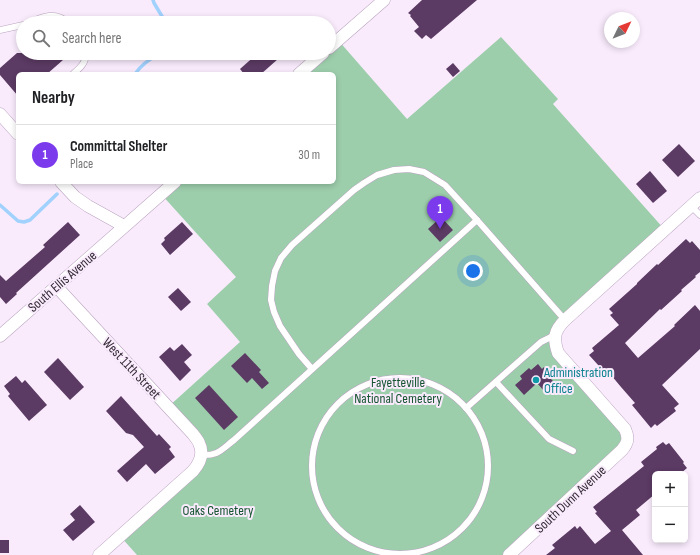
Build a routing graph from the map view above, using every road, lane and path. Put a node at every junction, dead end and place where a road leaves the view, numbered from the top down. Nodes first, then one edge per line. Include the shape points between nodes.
1 (384, 0) edge
2 (16, 27) edge
3 (0, 30) edge
4 (336, 42) edge
5 (85, 60) edge
6 (315, 60) edge
7 (75, 72) edge
8 (301, 72) edge
9 (0, 114) edge
10 (16, 132) edge
11 (63, 184) edge
12 (173, 184) edge
13 (696, 202) edge
14 (700, 215) edge
15 (478, 220) junction
16 (124, 226) junction
17 (56, 286) junction
18 (565, 320) junction
19 (555, 334) junction
20 (0, 336) edge
21 (312, 369) junction
22 (496, 382) junction
23 (466, 408) junction
24 (574, 451) dead end
25 (201, 455) junction
26 (99, 555) edge
27 (509, 555) edge

1 - 4 street
2 - 3 lane
5 - 7 lane
6 - 8 street
9 - 10 street
11 - 16 street via 88,206
12 - 16 street, South Ellis Avenue
13 - 14 lane
13 - 18 street
15 - 18 lane
15 - 21 lane
15 - 21 lane via 444,185 424,172 394,170 377,175 354,190 292,245 281,258 275,271 271,300 280,326
16 - 17 street, South Ellis Avenue
17 - 20 street, South Ellis Avenue
17 - 25 street, West 11th Street via 194,434 200,443
18 - 19 street
19 - 22 lane via 541,342
19 - 27 street, South Dunn Avenue via 558,353 625,429 628,441 622,450
21 - 25 lane via 219,452
22 - 23 lane
22 - 24 lane via 549,439
23 - 23 lane via 441,388 407,378 373,382 357,388 343,398 330,411 321,426 312,458 315,492 331,522 358,544 374,551 392,554 426,551 456,535 478,508 485,492 488,475 488,457 484,440 478,424
25 - 26 street via 199,464 193,471

